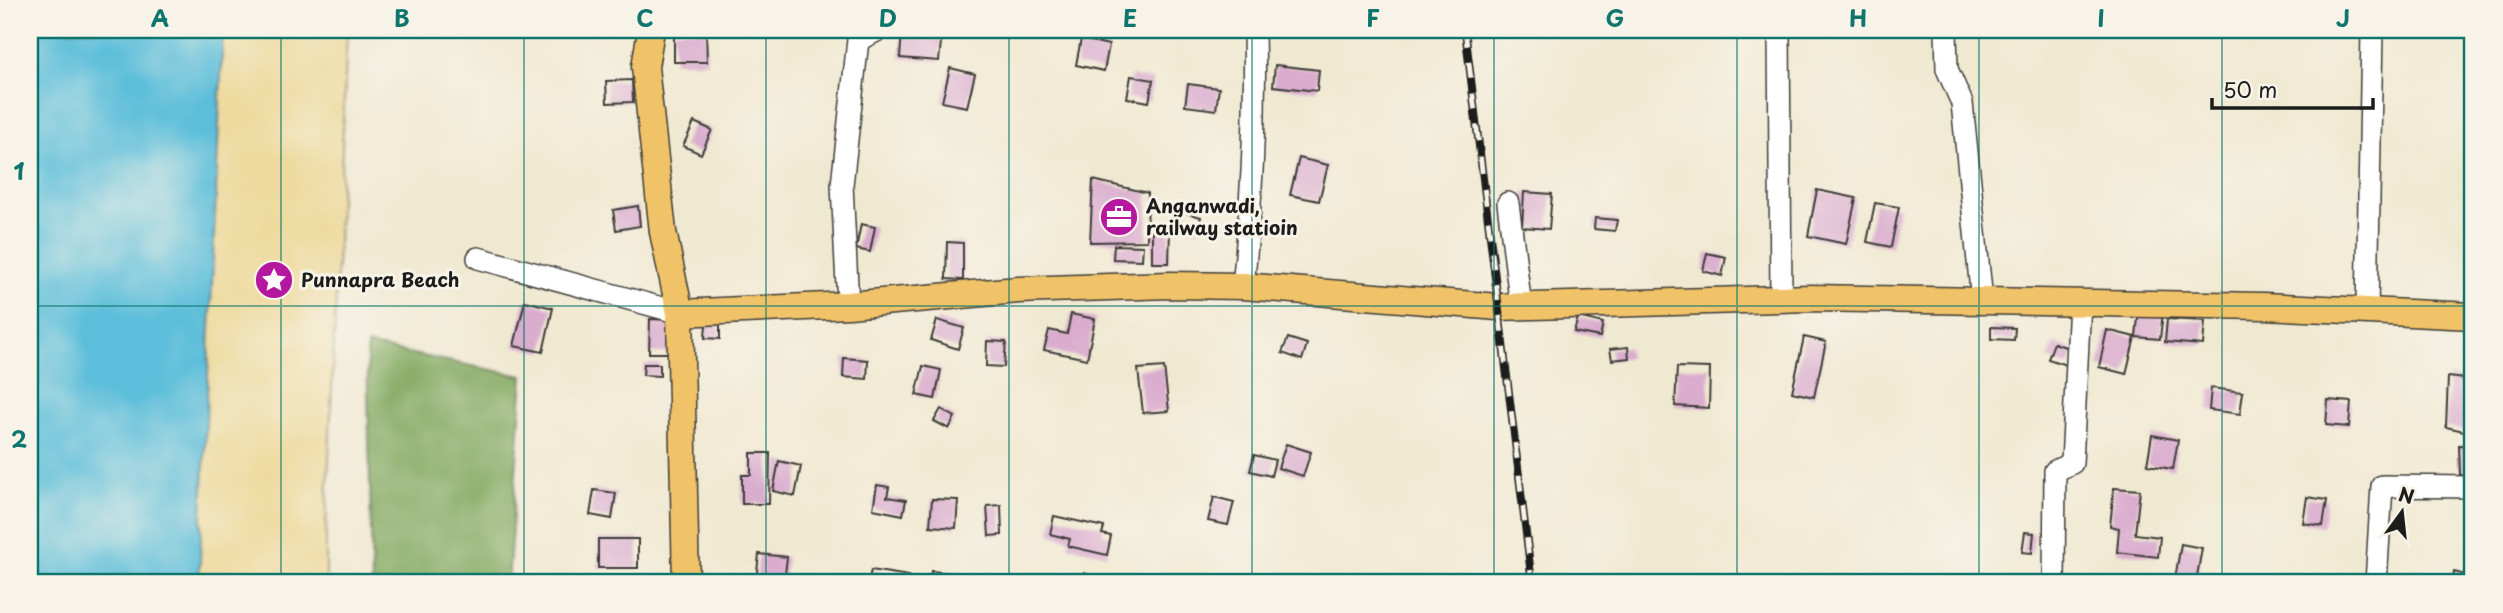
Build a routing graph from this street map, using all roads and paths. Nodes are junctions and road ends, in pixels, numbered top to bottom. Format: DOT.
graph roads {
  1 [pos="650,30"];
  2 [pos="878,30"];
  3 [pos="1254,30"];
  4 [pos="1779,30"];
  5 [pos="1946,30"];
  6 [pos="2372,30"];
  7 [pos="1508,204"];
  8 [pos="478,258"];
  9 [pos="1243,286"];
  10 [pos="1781,299"];
  11 [pos="1982,301"];
  12 [pos="2080,302"];
  13 [pos="848,305"];
  14 [pos="1521,307"];
  15 [pos="2367,311"];
  16 [pos="680,313"];
  17 [pos="2473,316"];
  18 [pos="2473,487"];
  19 [pos="686,583"];
  20 [pos="2054,583"];
  21 [pos="2376,583"];
  1 -- 16 [label="main road"];
  2 -- 13 [label="street"];
  3 -- 9 [label="street"];
  4 -- 10 [label="street"];
  5 -- 11 [label="street"];
  6 -- 15 [label="street"];
  7 -- 14 [label="street"];
  8 -- 16 [label="street"];
  9 -- 13 [label="main road"];
  9 -- 14 [label="main road"];
  10 -- 11 [label="main road"];
  10 -- 14 [label="main road"];
  11 -- 12 [label="main road"];
  12 -- 15 [label="main road"];
  12 -- 20 [label="street"];
  13 -- 16 [label="main road"];
  15 -- 17 [label="main road"];
  16 -- 19 [label="main road"];
  18 -- 21 [label="street"];
}
